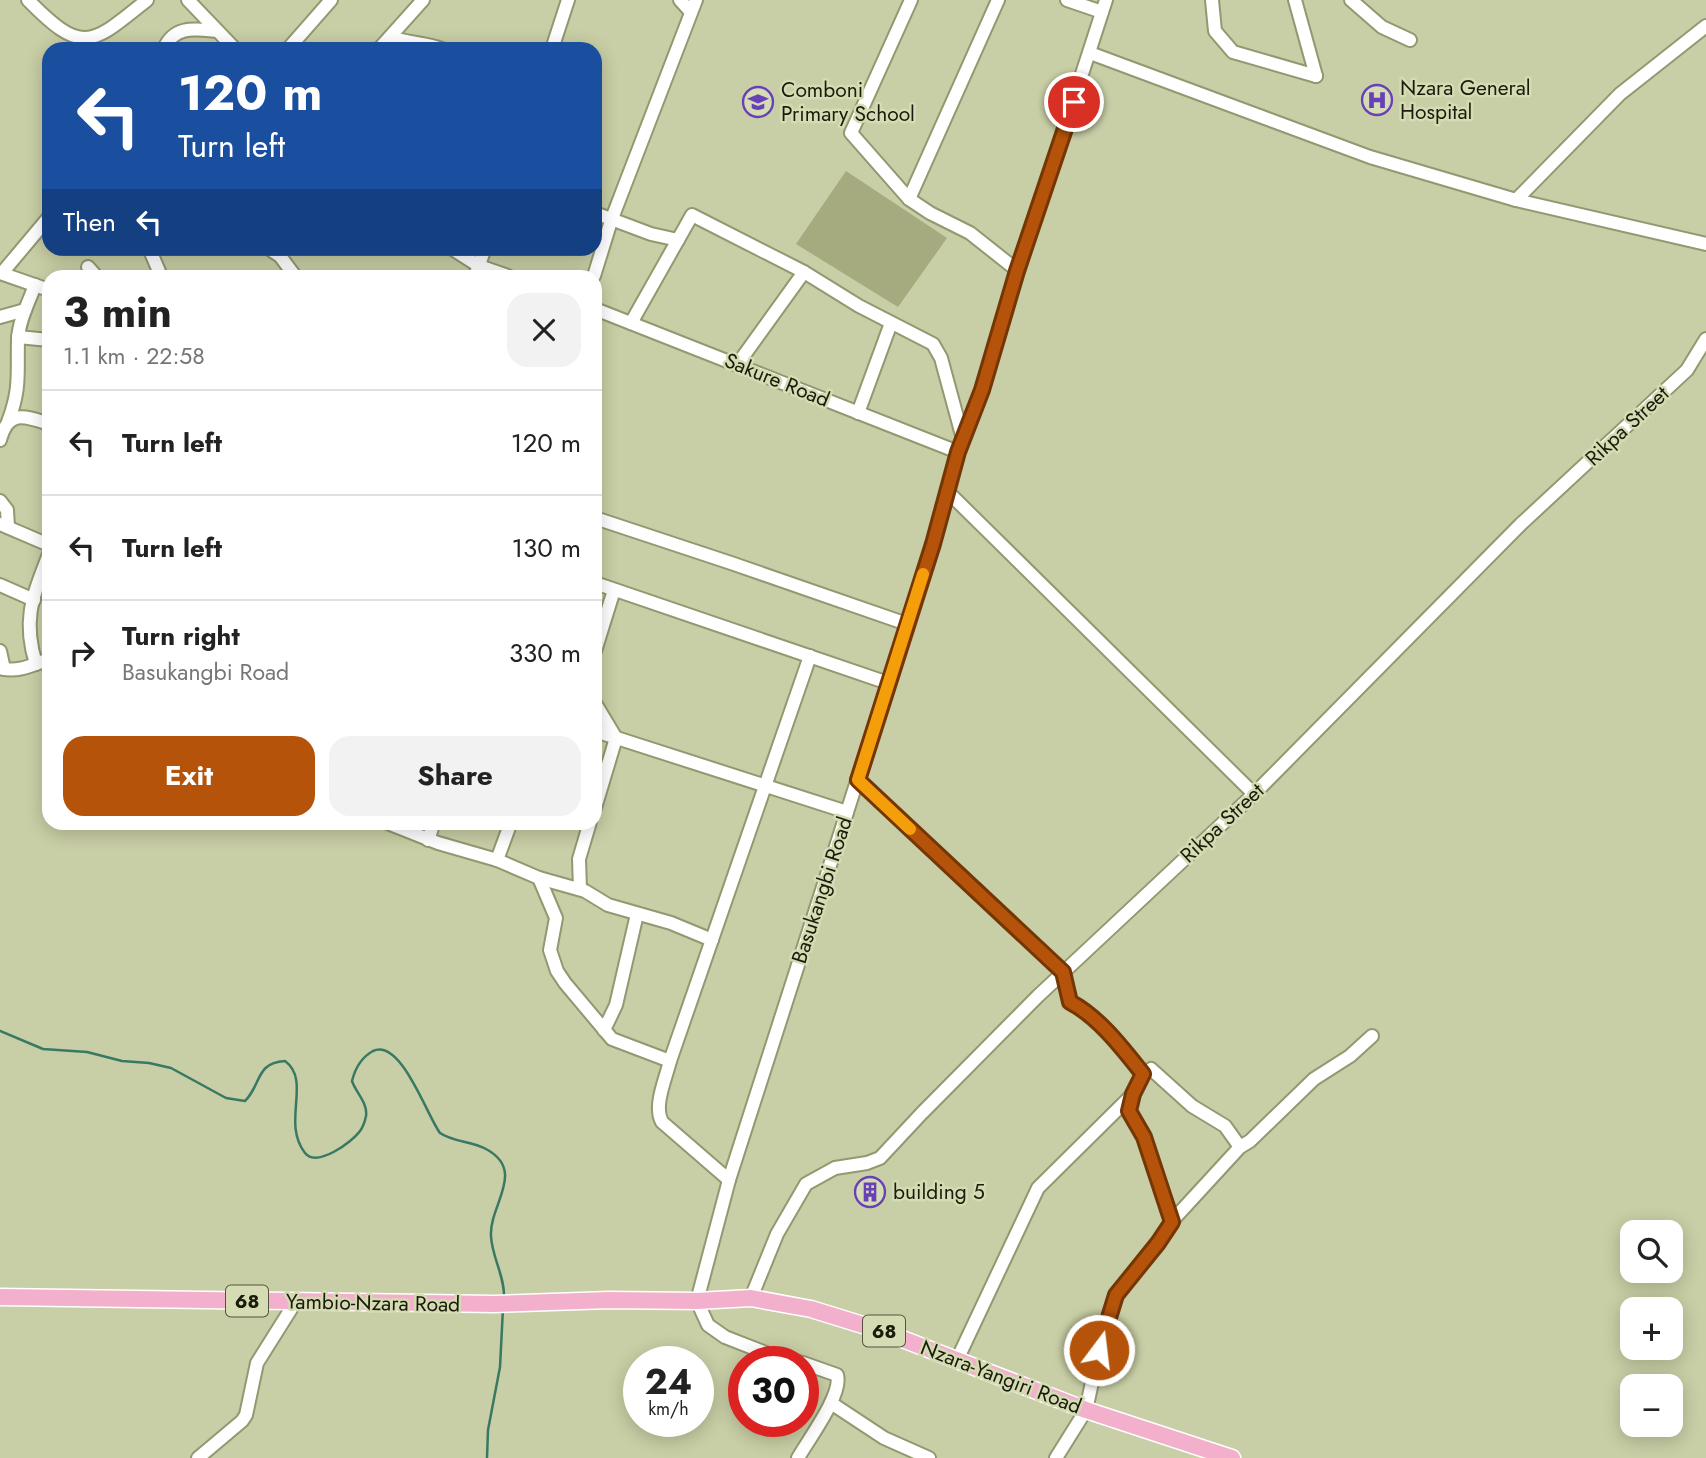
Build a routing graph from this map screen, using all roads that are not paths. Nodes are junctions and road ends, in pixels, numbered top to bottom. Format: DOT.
graph roads {
  1 [pos="28,0"];
  2 [pos="147,0"];
  3 [pos="188,0"];
  4 [pos="331,0"];
  5 [pos="423,0"];
  6 [pos="568,0"];
  7 [pos="680,0"];
  8 [pos="911,0"];
  9 [pos="998,0"];
  10 [pos="1067,0"];
  11 [pos="1212,0"];
  12 [pos="1295,0"];
  13 [pos="1351,0"];
  14 [pos="693,5"];
  15 [pos="1104,6"];
  16 [pos="1706,26"];
  17 [pos="217,31"];
  18 [pos="67,34"];
  19 [pos="390,37"];
  20 [pos="1410,40"];
  21 [pos="76,42"];
  22 [pos="169,42"];
  23 [pos="228,42"];
  24 [pos="294,42"];
  25 [pos="385,42"];
  26 [pos="410,42"];
  27 [pos="554,42"];
  28 [pos="1090,53"];
  29 [pos="909,199"];
  30 [pos="1516,200"];
  31 [pos="602,216"];
  32 [pos="611,220"];
  33 [pos="42,225"];
  34 [pos="678,240"];
  35 [pos="1706,244"];
  36 [pos="602,250"];
  37 [pos="461,256"];
  38 [pos="476,270"];
  39 [pos="1017,271"];
  40 [pos="804,272"];
  41 [pos="1,273"];
  42 [pos="35,285"];
  43 [pos="42,288"];
  44 [pos="25,310"];
  45 [pos="602,312"];
  46 [pos="0,317"];
  47 [pos="631,323"];
  48 [pos="891,323"];
  49 [pos="18,337"];
  50 [pos="42,339"];
  51 [pos="1706,340"];
  52 [pos="737,365"];
  53 [pos="858,413"];
  54 [pos="6,418"];
  55 [pos="42,422"];
  56 [pos="963,439"];
  57 [pos="0,440"];
  58 [pos="958,452"];
  59 [pos="947,491"];
  60 [pos="0,501"];
  61 [pos="602,520"];
  62 [pos="4,525"];
  63 [pos="42,542"];
  64 [pos="42,575"];
  65 [pos="0,585"];
  66 [pos="602,586"];
  67 [pos="614,590"];
  68 [pos="34,600"];
  69 [pos="907,624"];
  70 [pos="602,629"];
  71 [pos="0,651"];
  72 [pos="810,656"];
  73 [pos="42,662"];
  74 [pos="36,664"];
  75 [pos="2,668"];
  76 [pos="888,683"];
  77 [pos="602,714"];
  78 [pos="602,733"];
  79 [pos="617,738"];
  80 [pos="858,780"];
  81 [pos="602,786"];
  82 [pos="764,786"];
  83 [pos="1254,794"];
  84 [pos="848,812"];
  85 [pos="405,830"];
  86 [pos="431,830"];
  87 [pos="508,830"];
  88 [pos="588,830"];
  89 [pos="428,840"];
  90 [pos="497,860"];
  91 [pos="539,878"];
  92 [pos="580,889"];
  93 [pos="637,914"];
  94 [pos="712,940"];
  95 [pos="1063,972"];
  96 [pos="604,1030"];
  97 [pos="1372,1037"];
  98 [pos="670,1061"];
  99 [pos="1143,1074"];
  100 [pos="1133,1094"];
  101 [pos="1240,1147"];
  102 [pos="729,1180"];
  103 [pos="1172,1222"];
  104 [pos="0,1297"];
  105 [pos="751,1298"];
  106 [pos="296,1301"];
  107 [pos="697,1301"];
  108 [pos="517,1304"];
  109 [pos="750,1346"];
  110 [pos="957,1360"];
  111 [pos="819,1369"];
  112 [pos="831,1403"];
  113 [pos="1086,1410"];
  114 [pos="198,1458"];
  115 [pos="798,1458"];
  116 [pos="929,1458"];
  117 [pos="1056,1458"];
  118 [pos="1232,1458"];
  1 -- 18 [label="street"];
  2 -- 18 [label="street"];
  3 -- 17 [label="street"];
  4 -- 24 [label="street"];
  5 -- 19 [label="street"];
  6 -- 27 [label="street"];
  7 -- 14 [label="street"];
  8 -- 29 [label="street"];
  9 -- 29 [label="street"];
  10 -- 15 [label="street"];
  11 -- 12 [label="street"];
  13 -- 20 [label="street"];
  14 -- 32 [label="street"];
  15 -- 28 [label="street, Basukangbi Road"];
  16 -- 30 [label="street"];
  17 -- 22 [label="street"];
  17 -- 23 [label="street"];
  18 -- 21 [label="street"];
  19 -- 25 [label="street"];
  19 -- 26 [label="street"];
  28 -- 30 [label="street"];
  28 -- 39 [label="street, Basukangbi Road"];
  29 -- 39 [label="street"];
  30 -- 35 [label="street"];
  31 -- 32 [label="street"];
  32 -- 34 [label="street"];
  32 -- 36 [label="street"];
  33 -- 41 [label="street"];
  34 -- 40 [label="street"];
  34 -- 47 [label="street"];
  37 -- 38 [label="street"];
  39 -- 56 [label="street, Basukangbi Road"];
  40 -- 48 [label="street"];
  40 -- 52 [label="street"];
  41 -- 42 [label="street"];
  42 -- 43 [label="street"];
  42 -- 44 [label="street"];
  44 -- 46 [label="street"];
  44 -- 49 [label="street"];
  45 -- 47 [label="street, Sakure Road"];
  47 -- 52 [label="street, Sakure Road"];
  48 -- 53 [label="street"];
  48 -- 56 [label="street"];
  49 -- 50 [label="street"];
  49 -- 54 [label="street"];
  51 -- 83 [label="street, Rikpa Street"];
  52 -- 53 [label="street, Sakure Road"];
  53 -- 58 [label="street, Sakure Road"];
  54 -- 55 [label="street"];
  54 -- 57 [label="street"];
  56 -- 58 [label="street, Basukangbi Road"];
  58 -- 59 [label="street, Basukangbi Road"];
  59 -- 69 [label="street, Basukangbi Road"];
  59 -- 83 [label="street"];
  60 -- 62 [label="street"];
  61 -- 69 [label="street"];
  62 -- 63 [label="street"];
  64 -- 68 [label="street"];
  65 -- 68 [label="street"];
  66 -- 67 [label="street"];
  67 -- 70 [label="street"];
  67 -- 72 [label="street"];
  68 -- 74 [label="street"];
  69 -- 76 [label="street, Basukangbi Road"];
  71 -- 75 [label="street"];
  72 -- 76 [label="street"];
  72 -- 82 [label="street"];
  73 -- 74 [label="street"];
  74 -- 75 [label="street"];
  76 -- 80 [label="street, Basukangbi Road"];
  77 -- 79 [label="street"];
  78 -- 79 [label="street"];
  79 -- 81 [label="street"];
  79 -- 82 [label="street"];
  80 -- 84 [label="street, Basukangbi Road"];
  80 -- 95 [label="street"];
  82 -- 84 [label="street"];
  82 -- 94 [label="street"];
  83 -- 95 [label="street, Rikpa Street"];
  84 -- 102 [label="street, Basukangbi Road"];
  85 -- 89 [label="street"];
  86 -- 89 [label="street"];
  87 -- 90 [label="street"];
  88 -- 92 [label="street"];
  89 -- 90 [label="street"];
  90 -- 91 [label="street"];
  91 -- 92 [label="street"];
  91 -- 96 [label="street"];
  92 -- 93 [label="street"];
  93 -- 94 [label="street"];
  93 -- 96 [label="street"];
  94 -- 98 [label="street"];
  95 -- 99 [label="street"];
  95 -- 105 [label="street, Rikpa Street"];
  96 -- 98 [label="street"];
  97 -- 101 [label="street"];
  98 -- 102 [label="street"];
  99 -- 100 [label="street"];
  99 -- 101 [label="street"];
  100 -- 103 [label="street"];
  100 -- 110 [label="street"];
  101 -- 103 [label="street"];
  102 -- 107 [label="street, Basukangbi Road"];
  103 -- 113 [label="street"];
  104 -- 106 [label="main road, Yambio-Nzara Road / 68"];
  105 -- 107 [label="main road, Nzara-Yangiri Road / 68"];
  105 -- 110 [label="main road, Nzara-Yangiri Road / 68"];
  106 -- 108 [label="main road, Yambio-Nzara Road / 68"];
  106 -- 114 [label="street"];
  107 -- 108 [label="main road, Nzara-Yangiri Road / 68"];
  107 -- 109 [label="street"];
  110 -- 113 [label="main road, Nzara-Yangiri Road / 68"];
  111 -- 112 [label="street"];
  112 -- 115 [label="street"];
  112 -- 116 [label="street"];
  113 -- 117 [label="street"];
  113 -- 118 [label="main road, Nzara-Yangiri Road / 68"];
}
